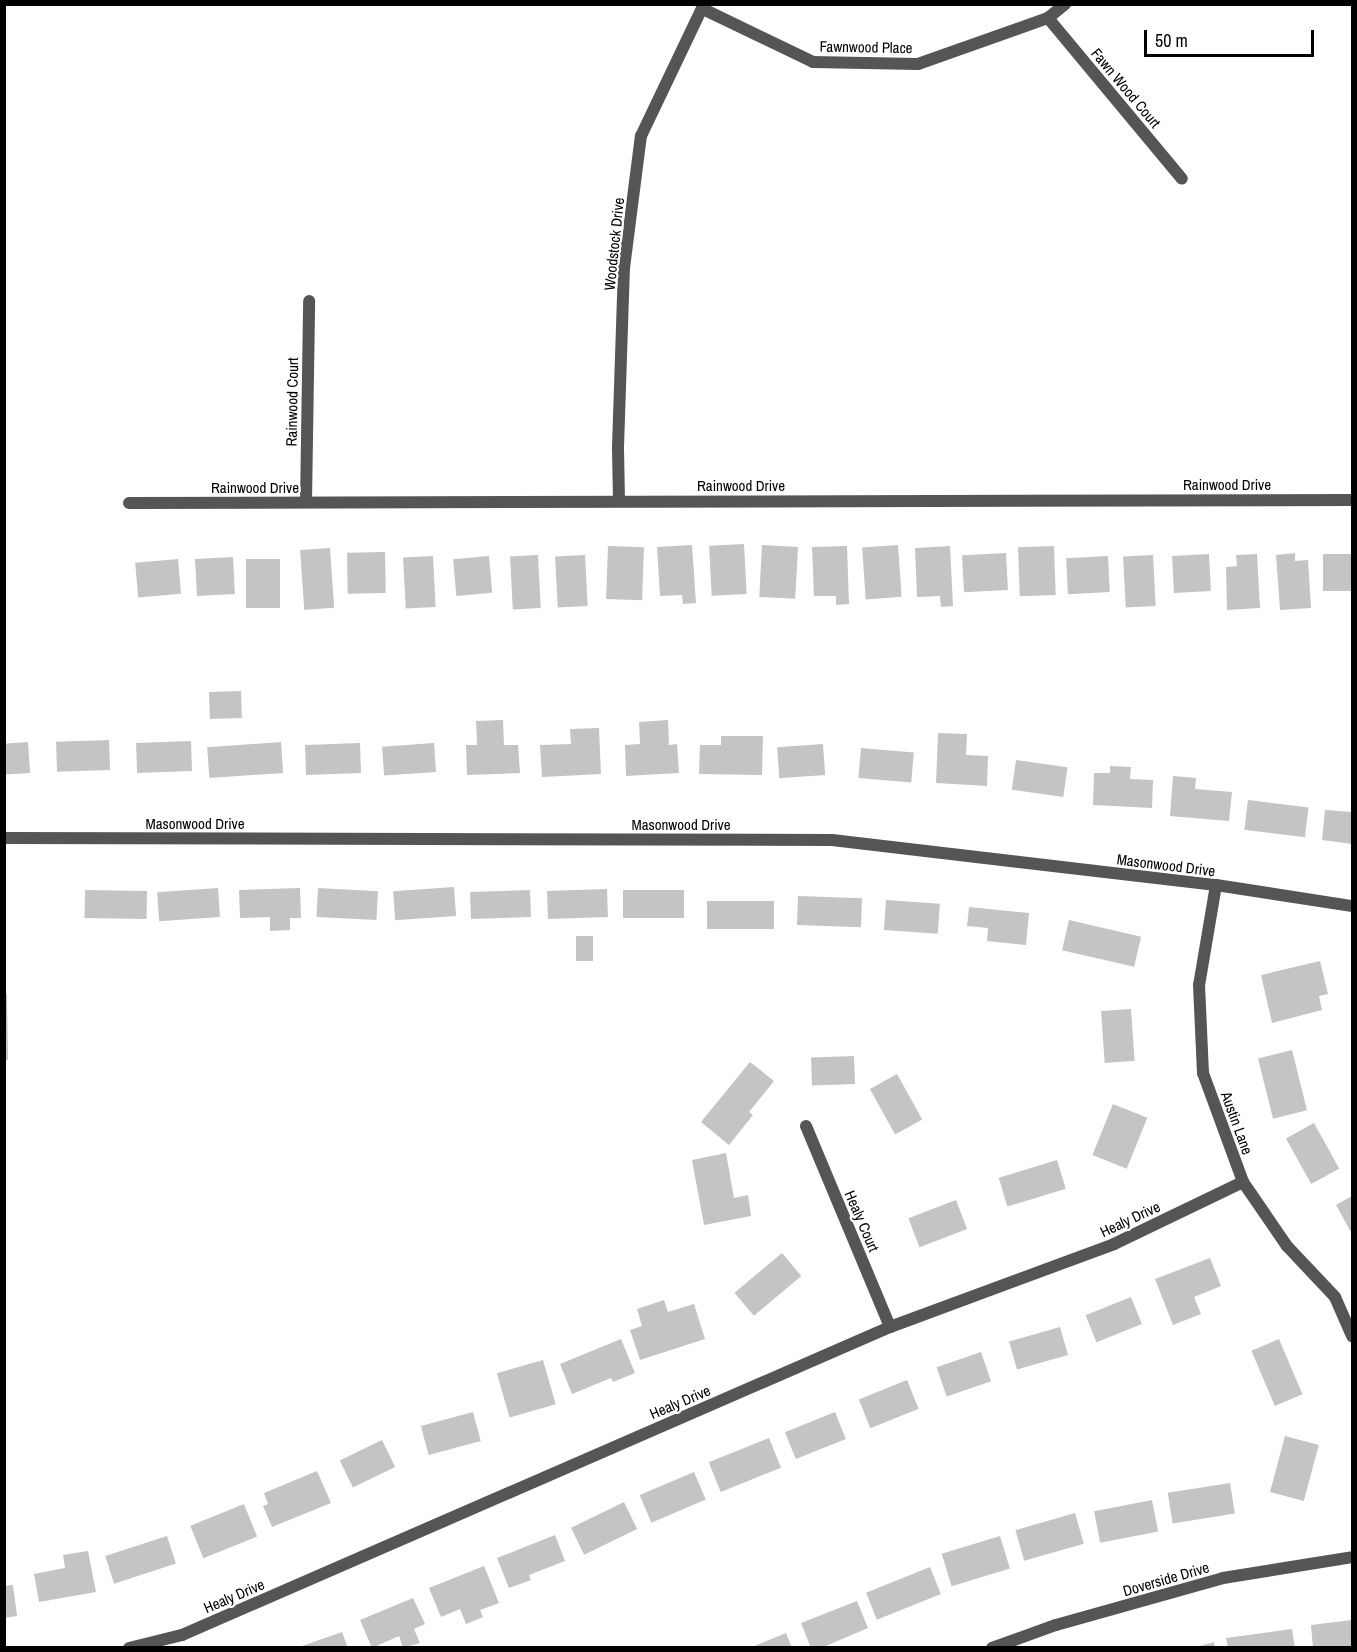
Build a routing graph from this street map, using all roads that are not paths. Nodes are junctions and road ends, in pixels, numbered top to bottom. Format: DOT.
graph roads {
  1 [pos="1065,4"];
  2 [pos="703,7"];
  3 [pos="1048,18"];
  4 [pos="1182,178"];
  5 [pos="309,301"];
  6 [pos="1353,500"];
  7 [pos="619,501"];
  8 [pos="306,502"];
  9 [pos="129,503"];
  10 [pos="4,838"];
  11 [pos="1216,885"];
  12 [pos="1353,906"];
  13 [pos="806,1126"];
  14 [pos="1243,1182"];
  15 [pos="890,1327"];
  16 [pos="1353,1336"];
  17 [pos="1353,1557"];
  18 [pos="129,1647"];
  19 [pos="992,1647"];
  1 -- 3 [label="street, Fawnwood Place"];
  2 -- 3 [label="street, Fawnwood Place"];
  2 -- 7 [label="street, Woodstock Drive"];
  3 -- 4 [label="street, Fawn Wood Court"];
  5 -- 8 [label="street, Rainwood Court"];
  6 -- 7 [label="street, Rainwood Drive"];
  7 -- 8 [label="street, Rainwood Drive"];
  8 -- 9 [label="street, Rainwood Drive"];
  10 -- 11 [label="street, Masonwood Drive"];
  11 -- 12 [label="street, Masonwood Drive"];
  11 -- 14 [label="street, Austin Lane"];
  13 -- 15 [label="street, Healy Court"];
  14 -- 15 [label="street, Healy Drive"];
  14 -- 16 [label="street, Austin Lane"];
  15 -- 18 [label="street, Healy Drive"];
  17 -- 19 [label="street, Doverside Drive"];
}
